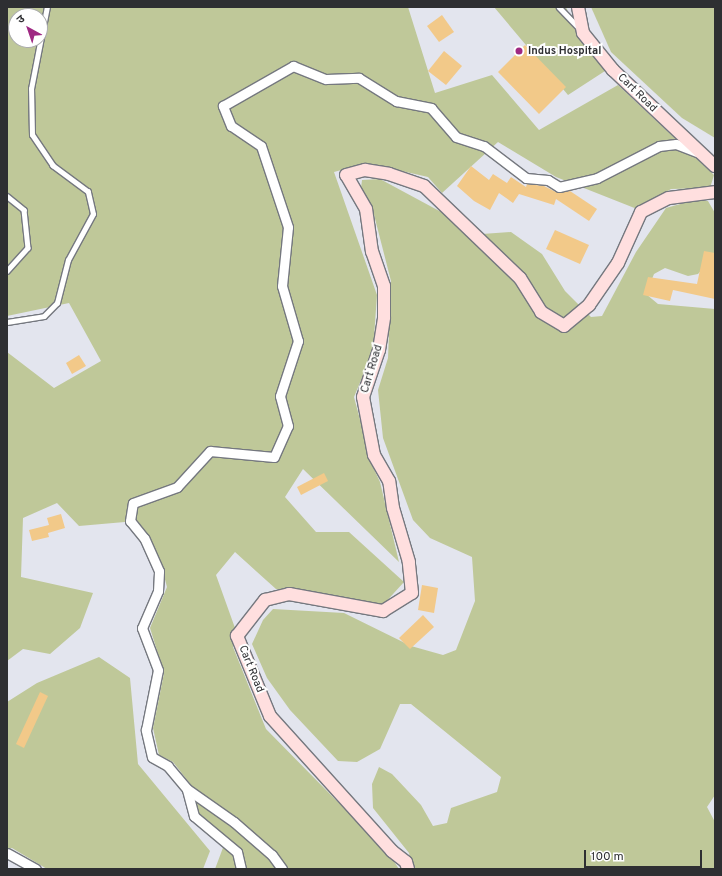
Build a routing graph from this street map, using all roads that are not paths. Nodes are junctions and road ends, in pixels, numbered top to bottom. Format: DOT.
graph roads {
  1 [pos="47,7"];
  2 [pos="559,7"];
  3 [pos="578,7"];
  4 [pos="583,32"];
  5 [pos="700,153"];
  6 [pos="715,166"];
  7 [pos="715,192"];
  8 [pos="7,196"];
  9 [pos="7,271"];
  10 [pos="7,322"];
  11 [pos="186,789"];
  12 [pos="7,853"];
  13 [pos="36,869"];
  14 [pos="241,869"];
  15 [pos="282,869"];
  16 [pos="408,869"];
  1 -- 10 [label="lane"];
  2 -- 4 [label="lane"];
  3 -- 4 [label="main road, Cart Road"];
  4 -- 5 [label="main road, Cart Road"];
  5 -- 6 [label="main road, Cart Road"];
  5 -- 11 [label="street"];
  7 -- 16 [label="main road, Cart Road"];
  8 -- 9 [label="lane"];
  11 -- 14 [label="street"];
  11 -- 15 [label="street"];
  12 -- 13 [label="street"];
}
